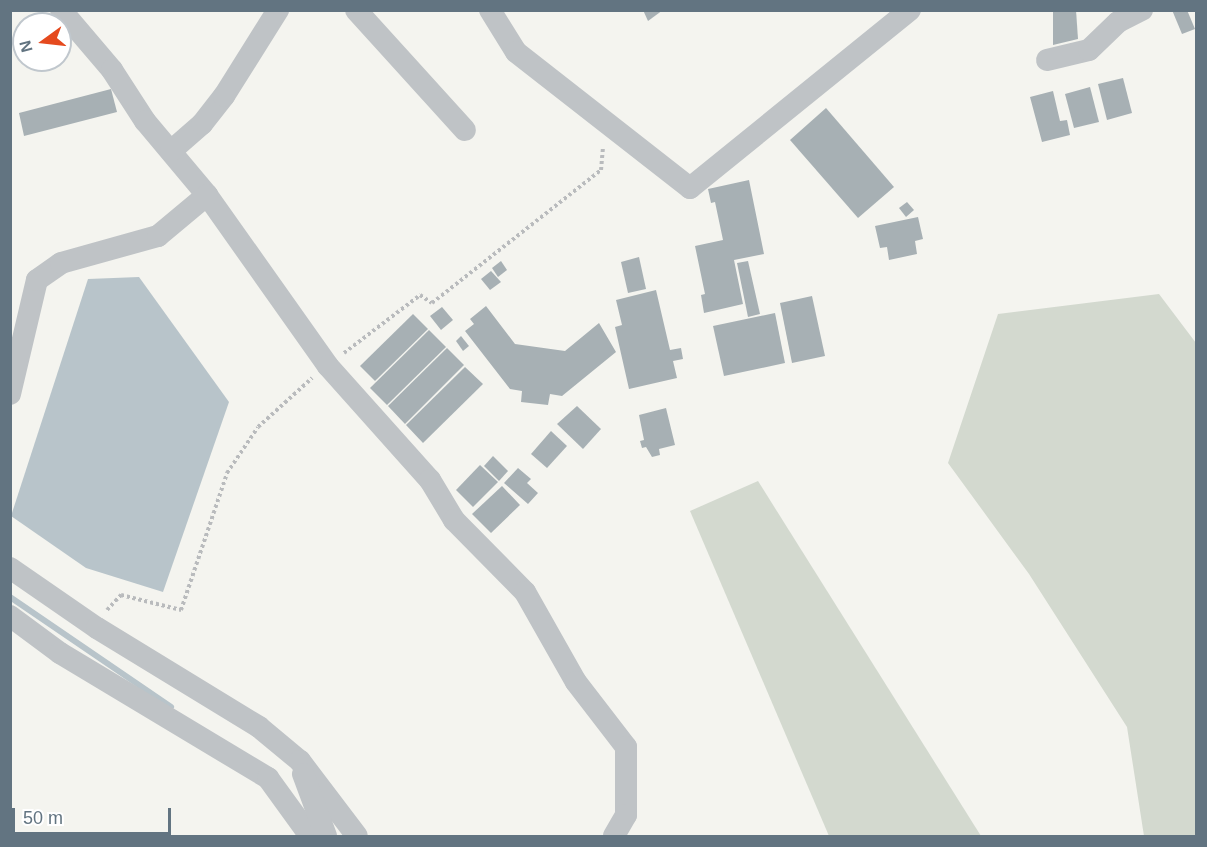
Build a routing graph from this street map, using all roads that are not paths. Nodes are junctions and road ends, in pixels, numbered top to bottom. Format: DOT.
graph roads {
  1 [pos="62,10"];
  2 [pos="278,10"];
  3 [pos="356,10"];
  4 [pos="490,10"];
  5 [pos="910,10"];
  6 [pos="1142,10"];
  7 [pos="1047,60"];
  8 [pos="465,130"];
  9 [pos="171,151"];
  10 [pos="207,195"];
  11 [pos="10,394"];
  12 [pos="10,568"];
  13 [pos="10,616"];
  14 [pos="300,760"];
  15 [pos="310,837"];
  16 [pos="326,837"];
  17 [pos="357,837"];
  18 [pos="614,837"];
  1 -- 9 [label="street"];
  2 -- 9 [label="street"];
  3 -- 8 [label="street"];
  4 -- 5 [label="street"];
  6 -- 7 [label="street"];
  9 -- 10 [label="street"];
  10 -- 11 [label="street"];
  10 -- 18 [label="street"];
  12 -- 14 [label="street"];
  13 -- 15 [label="street"];
  14 -- 16 [label="street"];
  14 -- 17 [label="street"];
}
